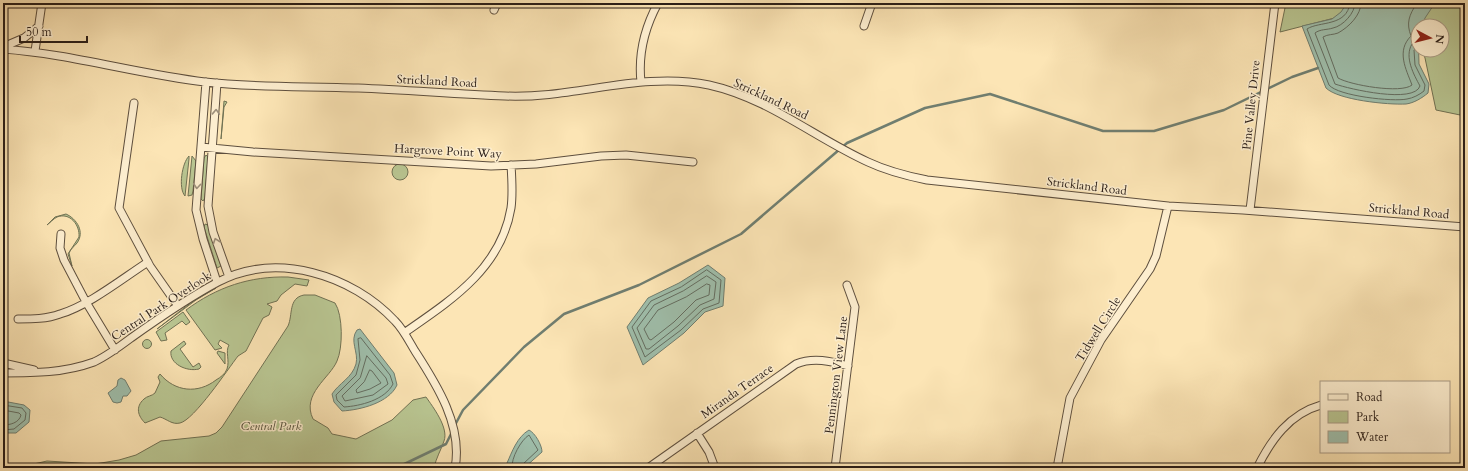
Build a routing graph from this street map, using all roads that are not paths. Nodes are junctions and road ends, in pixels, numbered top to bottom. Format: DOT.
graph roads {
  1 [pos="42,3"];
  2 [pos="658,3"];
  3 [pos="872,3"];
  4 [pos="1275,3"];
  5 [pos="39,26"];
  6 [pos="864,26"];
  7 [pos="3,48"];
  8 [pos="35,51"];
  9 [pos="206,82"];
  10 [pos="641,82"];
  11 [pos="217,83"];
  12 [pos="134,103"];
  13 [pos="201,147"];
  14 [pos="213,148"];
  15 [pos="693,162"];
  16 [pos="511,165"];
  17 [pos="1168,206"];
  18 [pos="1250,210"];
  19 [pos="1465,227"];
  20 [pos="61,234"];
  21 [pos="148,262"];
  22 [pos="229,277"];
  23 [pos="217,282"];
  24 [pos="847,285"];
  25 [pos="86,302"];
  26 [pos="178,306"];
  27 [pos="18,319"];
  28 [pos="404,334"];
  29 [pos="115,350"];
  30 [pos="3,363"];
  31 [pos="848,366"];
  32 [pos="48,372"];
  33 [pos="3,373"];
  34 [pos="1320,405"];
  35 [pos="697,433"];
  36 [pos="455,468"];
  37 [pos="648,468"];
  38 [pos="715,468"];
  39 [pos="835,468"];
  40 [pos="1057,468"];
  41 [pos="1257,468"];
  1 -- 5 [label="street"];
  2 -- 10 [label="street"];
  3 -- 6 [label="street"];
  4 -- 18 [label="street, Pine Valley Drive"];
  5 -- 7 [label="street"];
  5 -- 8 [label="street"];
  7 -- 8 [label="street, Strickland Road"];
  8 -- 9 [label="street, Strickland Road"];
  9 -- 11 [label="street, Strickland Road"];
  9 -- 13 [label="street"];
  10 -- 11 [label="street, Strickland Road"];
  10 -- 17 [label="street, Strickland Road"];
  14 -- 11 [label="street, one-way"];
  12 -- 21 [label="street"];
  13 -- 14 [label="street, Hargrove Point Way"];
  13 -- 23 [label="street, one-way"];
  14 -- 16 [label="street, Hargrove Point Way"];
  22 -- 14 [label="street, one-way"];
  15 -- 16 [label="street, Hargrove Point Way"];
  16 -- 28 [label="street"];
  17 -- 18 [label="street, Strickland Road"];
  17 -- 40 [label="street, Tidwell Circle"];
  18 -- 19 [label="street, Strickland Road"];
  20 -- 25 [label="street"];
  21 -- 25 [label="street"];
  21 -- 26 [label="street"];
  22 -- 23 [label="street, Central Park Overlook"];
  22 -- 28 [label="street, Central Park Overlook"];
  23 -- 26 [label="street, Central Park Overlook"];
  24 -- 31 [label="street, Pennington View Lane"];
  25 -- 27 [label="street"];
  25 -- 29 [label="street"];
  26 -- 29 [label="street, Central Park Overlook"];
  28 -- 36 [label="street, Central Park Overlook"];
  29 -- 32 [label="street, Central Park Overlook"];
  30 -- 32 [label="street, Central Park Overlook"];
  31 -- 35 [label="street, Miranda Terrace"];
  31 -- 39 [label="street, Pennington View Lane"];
  32 -- 33 [label="street, Central Park Overlook"];
  34 -- 41 [label="street"];
  35 -- 37 [label="street, Miranda Terrace"];
  35 -- 38 [label="street"];
}
